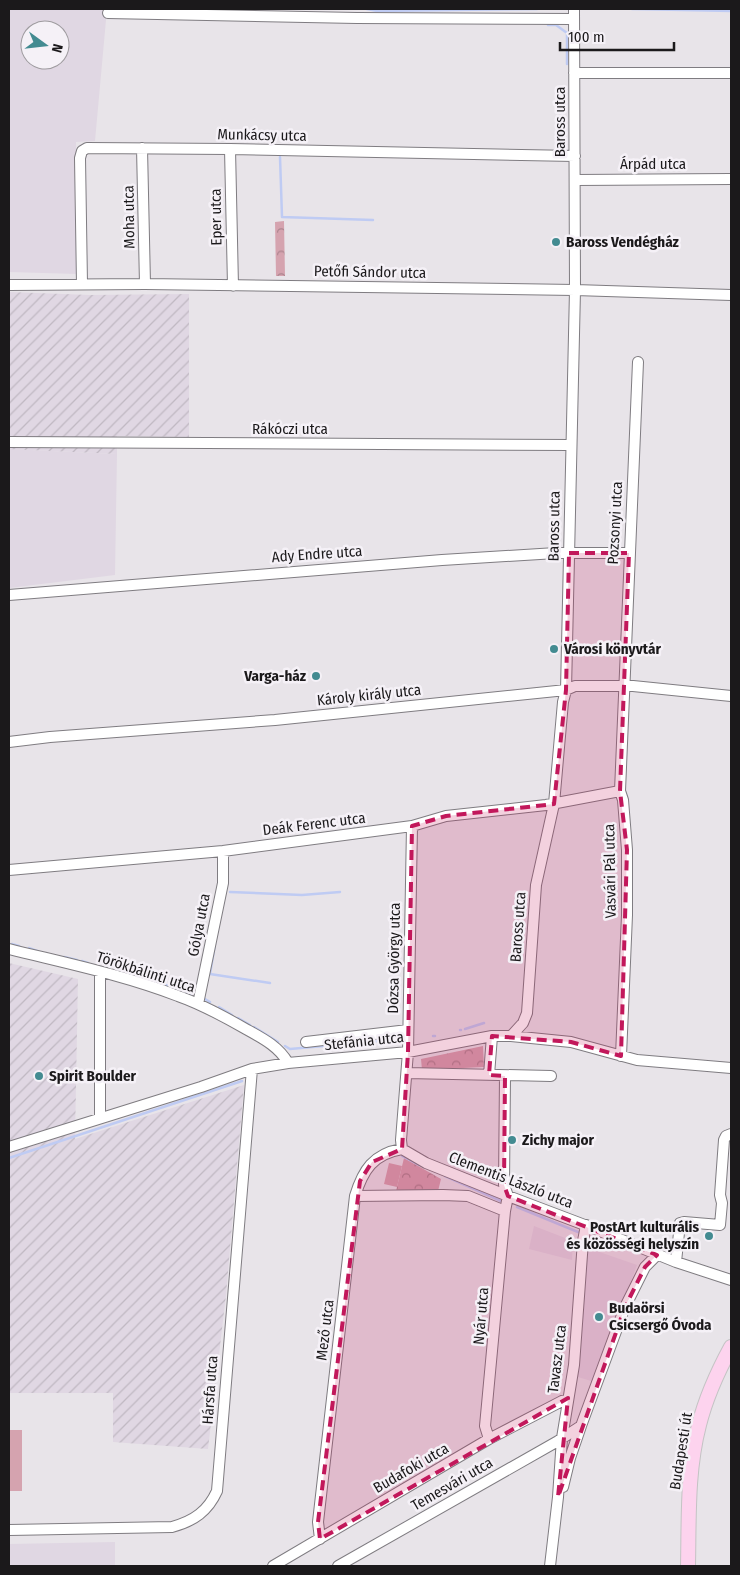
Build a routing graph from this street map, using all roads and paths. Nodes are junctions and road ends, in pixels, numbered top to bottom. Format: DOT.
graph roads {
  1 [pos="108,13"];
  2 [pos="357,13"];
  3 [pos="574,14"];
  4 [pos="574,73"];
  5 [pos="731,73"];
  6 [pos="142,148"];
  7 [pos="230,148"];
  8 [pos="575,156"];
  9 [pos="731,179"];
  10 [pos="575,180"];
  11 [pos="82,284"];
  12 [pos="145,284"];
  13 [pos="9,285"];
  14 [pos="233,286"];
  15 [pos="575,290"];
  16 [pos="731,295"];
  17 [pos="638,362"];
  18 [pos="9,442"];
  19 [pos="571,445"];
  20 [pos="569,553"];
  21 [pos="629,553"];
  22 [pos="9,594"];
  23 [pos="623,686"];
  24 [pos="566,690"];
  25 [pos="731,696"];
  26 [pos="9,742"];
  27 [pos="620,791"];
  28 [pos="554,804"];
  29 [pos="412,826"];
  30 [pos="222,851"];
  31 [pos="9,870"];
  32 [pos="9,949"];
  33 [pos="100,972"];
  34 [pos="198,1004"];
  35 [pos="408,1030"];
  36 [pos="492,1036"];
  37 [pos="512,1036"];
  38 [pos="306,1042"];
  39 [pos="408,1052"];
  40 [pos="620,1056"];
  41 [pos="288,1063"];
  42 [pos="731,1068"];
  43 [pos="252,1069"];
  44 [pos="407,1073"];
  45 [pos="490,1075"];
  46 [pos="505,1076"];
  47 [pos="551,1076"];
  48 [pos="100,1118"];
  49 [pos="731,1134"];
  50 [pos="9,1147"];
  51 [pos="402,1149"];
  52 [pos="355,1196"];
  53 [pos="508,1196"];
  54 [pos="505,1211"];
  55 [pos="586,1226"];
  56 [pos="657,1255"];
  57 [pos="676,1262"];
  58 [pos="729,1278"];
  59 [pos="731,1347"];
  60 [pos="567,1400"];
  61 [pos="581,1426"];
  62 [pos="562,1438"];
  63 [pos="489,1439"];
  64 [pos="558,1497"];
  65 [pos="9,1530"];
  66 [pos="320,1538"];
  67 [pos="273,1566"];
  68 [pos="338,1566"];
  69 [pos="550,1566"];
  70 [pos="688,1566"];
  1 -- 2 [label="street"];
  2 -- 3 [label="street"];
  3 -- 4 [label="street, Baross utca"];
  4 -- 5 [label="street"];
  4 -- 8 [label="street, Baross utca"];
  6 -- 7 [label="street, Munkácsy utca"];
  6 -- 11 [label="street, Munkácsy utca"];
  6 -- 12 [label="street, Moha utca"];
  7 -- 8 [label="street, Munkácsy utca"];
  7 -- 14 [label="street, Eper utca"];
  8 -- 10 [label="street, Baross utca"];
  9 -- 10 [label="street, Árpád utca"];
  10 -- 15 [label="street, Baross utca"];
  11 -- 12 [label="street, Petőfi Sándor utca"];
  11 -- 13 [label="street, Petőfi Sándor utca"];
  12 -- 14 [label="street, Petőfi Sándor utca"];
  14 -- 15 [label="street, Petőfi Sándor utca"];
  15 -- 16 [label="street, Petőfi Sándor utca"];
  15 -- 19 [label="street, Baross utca"];
  17 -- 21 [label="street, Pozsonyi utca"];
  18 -- 19 [label="street, Rákóczi utca"];
  19 -- 20 [label="street, Baross utca"];
  20 -- 21 [label="street, Ady Endre utca"];
  20 -- 22 [label="street, Ady Endre utca"];
  20 -- 24 [label="street, Baross utca"];
  21 -- 23 [label="street, Pozsonyi utca"];
  23 -- 24 [label="street, Károly király utca"];
  23 -- 25 [label="street, Károly király utca"];
  23 -- 27 [label="street, Vasvári Pál utca"];
  24 -- 26 [label="street, Károly király utca"];
  24 -- 28 [label="street, Baross utca"];
  27 -- 28 [label="street, Deák Ferenc utca"];
  27 -- 40 [label="street, Vasvári Pál utca"];
  28 -- 29 [label="street, Deák Ferenc utca"];
  28 -- 37 [label="street, Baross utca"];
  29 -- 30 [label="street, Deák Ferenc utca"];
  29 -- 35 [label="street, Dózsa György utca"];
  30 -- 31 [label="street, Deák Ferenc utca"];
  30 -- 34 [label="street, Gólya utca"];
  32 -- 33 [label="street, Törökbálinti utca"];
  33 -- 34 [label="street, Törökbálinti utca"];
  33 -- 48 [label="street"];
  34 -- 41 [label="street, Törökbálinti utca"];
  35 -- 38 [label="street"];
  35 -- 39 [label="street, Dózsa György utca"];
  36 -- 37 [label="street, Stefánia utca"];
  36 -- 39 [label="street, Stefánia utca"];
  36 -- 45 [label="street"];
  37 -- 40 [label="street, Stefánia utca"];
  39 -- 41 [label="street, Stefánia utca"];
  39 -- 44 [label="street, Dózsa György utca"];
  40 -- 42 [label="street, Stefánia utca"];
  41 -- 43 [label="street, Stefánia utca"];
  43 -- 48 [label="street, Stefánia utca"];
  43 -- 65 [label="street, Hársfa utca"];
  44 -- 45 [label="street"];
  44 -- 51 [label="street, Dózsa György utca"];
  45 -- 46 [label="street"];
  46 -- 47 [label="street"];
  46 -- 53 [label="street"];
  48 -- 50 [label="street, Stefánia utca"];
  49 -- 57 [label="street"];
  51 -- 52 [label="street, Mező utca"];
  51 -- 53 [label="street, Clementis László utca"];
  52 -- 54 [label="street, Clementis László utca"];
  52 -- 66 [label="street, Mező utca"];
  53 -- 54 [label="street, Nyár utca"];
  53 -- 55 [label="street, Clementis László utca"];
  54 -- 63 [label="street, Nyár utca"];
  55 -- 56 [label="street, Clementis László utca"];
  55 -- 60 [label="street, Tavasz utca"];
  56 -- 57 [label="street, Clementis László utca"];
  56 -- 61 [label="street, Tavasz utca"];
  57 -- 58 [label="street, Clementis László utca"];
  59 -- 70 [label="main road, Budapesti út"];
  60 -- 62 [label="street, Tavasz utca"];
  60 -- 63 [label="street, Budafoki utca"];
  61 -- 62 [label="street, Temesvári utca"];
  61 -- 64 [label="street, Tavasz utca"];
  62 -- 64 [label="street, Tavasz utca"];
  62 -- 68 [label="street, Temesvári utca"];
  63 -- 66 [label="street, Budafoki utca"];
  64 -- 69 [label="street, Tavasz utca"];
  66 -- 67 [label="street, Budafoki utca"];
}
